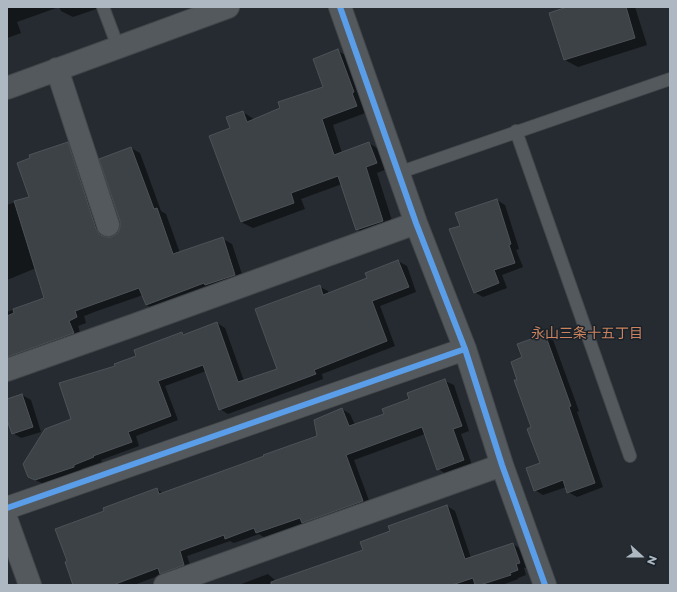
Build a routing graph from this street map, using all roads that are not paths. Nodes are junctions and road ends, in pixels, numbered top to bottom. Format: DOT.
graph roads {
  1 [pos="103,7"];
  2 [pos="228,7"];
  3 [pos="340,7"];
  4 [pos="118,47"];
  5 [pos="57,69"];
  6 [pos="670,79"];
  7 [pos="7,88"];
  8 [pos="516,131"];
  9 [pos="398,172"];
  10 [pos="416,223"];
  11 [pos="108,224"];
  12 [pos="465,349"];
  13 [pos="7,370"];
  14 [pos="630,456"];
  15 [pos="502,465"];
  16 [pos="7,508"];
  17 [pos="7,521"];
  18 [pos="541,584"];
  19 [pos="30,585"];
  20 [pos="165,585"];
  1 -- 4 [label="lane"];
  2 -- 4 [label="street"];
  3 -- 9 [label="street"];
  4 -- 5 [label="street"];
  5 -- 7 [label="street"];
  5 -- 11 [label="street"];
  6 -- 8 [label="lane"];
  8 -- 9 [label="lane"];
  8 -- 14 [label="lane"];
  9 -- 10 [label="street"];
  10 -- 12 [label="street"];
  10 -- 13 [label="street"];
  12 -- 15 [label="street"];
  12 -- 16 [label="street"];
  15 -- 18 [label="street"];
  15 -- 20 [label="street"];
  17 -- 19 [label="street"];
}
